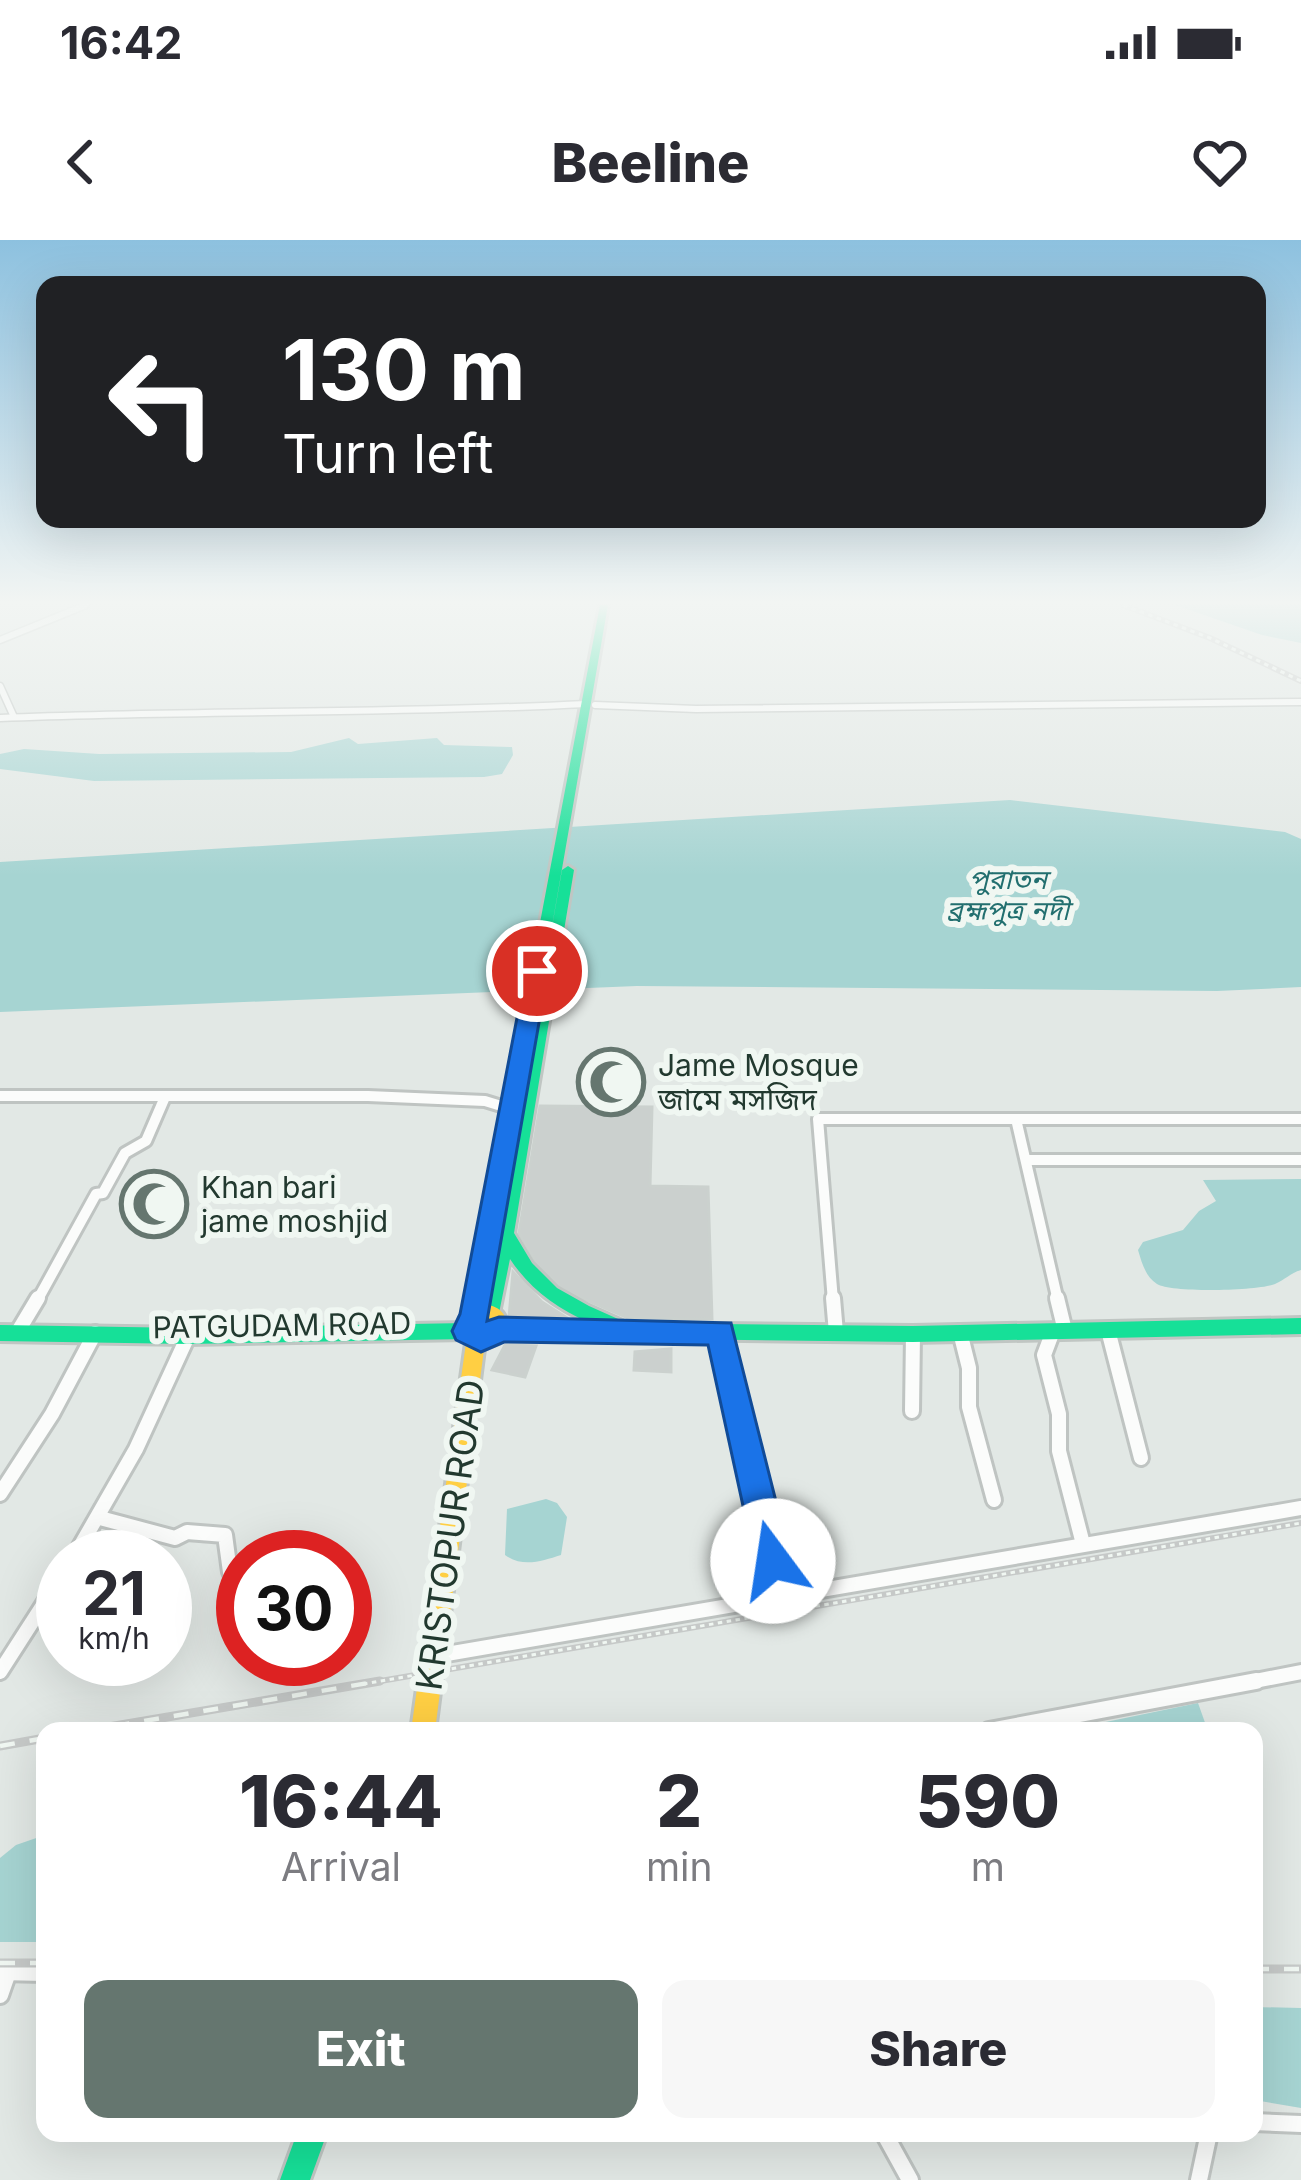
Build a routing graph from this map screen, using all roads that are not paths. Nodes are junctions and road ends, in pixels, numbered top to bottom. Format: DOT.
graph roads {
  1 [pos="4,696"];
  2 [pos="592,696"];
  3 [pos="1301,702"];
  4 [pos="590,708"];
  5 [pos="0,718"];
  6 [pos="14,718"];
  7 [pos="0,1096"];
  8 [pos="165,1097"];
  9 [pos="516,1107"];
  10 [pos="1016,1119"];
  11 [pos="1301,1119"];
  12 [pos="1026,1160"];
  13 [pos="1301,1160"];
  14 [pos="506,1233"];
  15 [pos="479,1325"];
  16 [pos="1301,1326"];
  17 [pos="1108,1330"];
  18 [pos="1059,1331"];
  19 [pos="720,1332"];
  20 [pos="960,1332"];
  21 [pos="8,1333"];
  22 [pos="95,1333"];
  23 [pos="643,1333"];
  24 [pos="836,1333"];
  25 [pos="913,1334"];
  26 [pos="188,1336"];
  27 [pos="913,1411"];
  28 [pos="1141,1458"];
  29 [pos="0,1493"];
  30 [pos="994,1500"];
  31 [pos="1301,1508"];
  32 [pos="100,1518"];
  33 [pos="92,1530"];
  34 [pos="216,1534"];
  35 [pos="1083,1544"];
  36 [pos="773,1561"];
  37 [pos="36,1616"];
  38 [pos="434,1656"];
  39 [pos="0,1672"];
  40 [pos="1301,1672"];
  41 [pos="424,1722"];
  42 [pos="1037,1722"];
  43 [pos="4,1972"];
  44 [pos="36,1973"];
  45 [pos="0,1996"];
  46 [pos="1263,2122"];
  47 [pos="1301,2123"];
  48 [pos="309,2142"];
  49 [pos="889,2142"];
  50 [pos="1207,2142"];
  51 [pos="295,2180"];
  52 [pos="910,2180"];
  53 [pos="1199,2180"];
  1 -- 6 [label="street"];
  2 -- 4 [label="main road"];
  3 -- 4 [label="street"];
  4 -- 6 [label="street"];
  4 -- 9 [label="main road"];
  5 -- 6 [label="street"];
  7 -- 8 [label="street"];
  8 -- 9 [label="street"];
  8 -- 21 [label="street"];
  9 -- 14 [label="main road, KRISTOPUR ROAD"];
  9 -- 15 [label="main road, KRISTOPUR ROAD"];
  10 -- 11 [label="street"];
  10 -- 12 [label="street"];
  10 -- 24 [label="street"];
  12 -- 13 [label="street"];
  12 -- 18 [label="street"];
  14 -- 15 [label="main road, KRISTOPUR ROAD"];
  14 -- 23 [label="main road"];
  15 -- 22 [label="main road, PATGUDAM ROAD"];
  15 -- 23 [label="main road"];
  15 -- 26 [label="main road, PATGUDAM ROAD"];
  15 -- 38 [label="main road, KRISTOPUR ROAD"];
  16 -- 17 [label="main road"];
  17 -- 18 [label="main road"];
  17 -- 28 [label="street"];
  18 -- 20 [label="main road"];
  18 -- 35 [label="street"];
  19 -- 23 [label="main road"];
  19 -- 24 [label="main road"];
  19 -- 36 [label="street"];
  20 -- 25 [label="main road"];
  20 -- 30 [label="street"];
  21 -- 22 [label="main road, PATGUDAM ROAD"];
  22 -- 26 [label="main road, PATGUDAM ROAD"];
  22 -- 29 [label="street"];
  24 -- 25 [label="main road"];
  25 -- 27 [label="street"];
  26 -- 32 [label="street"];
  31 -- 35 [label="street"];
  32 -- 33 [label="street"];
  32 -- 34 [label="street"];
  35 -- 38 [label="street"];
  37 -- 39 [label="street"];
  38 -- 41 [label="main road, KRISTOPUR ROAD"];
  40 -- 42 [label="street"];
  43 -- 44 [label="street"];
  43 -- 45 [label="street"];
  46 -- 47 [label="street"];
  48 -- 51 [label="main road"];
  49 -- 52 [label="street"];
  50 -- 53 [label="street"];
}
